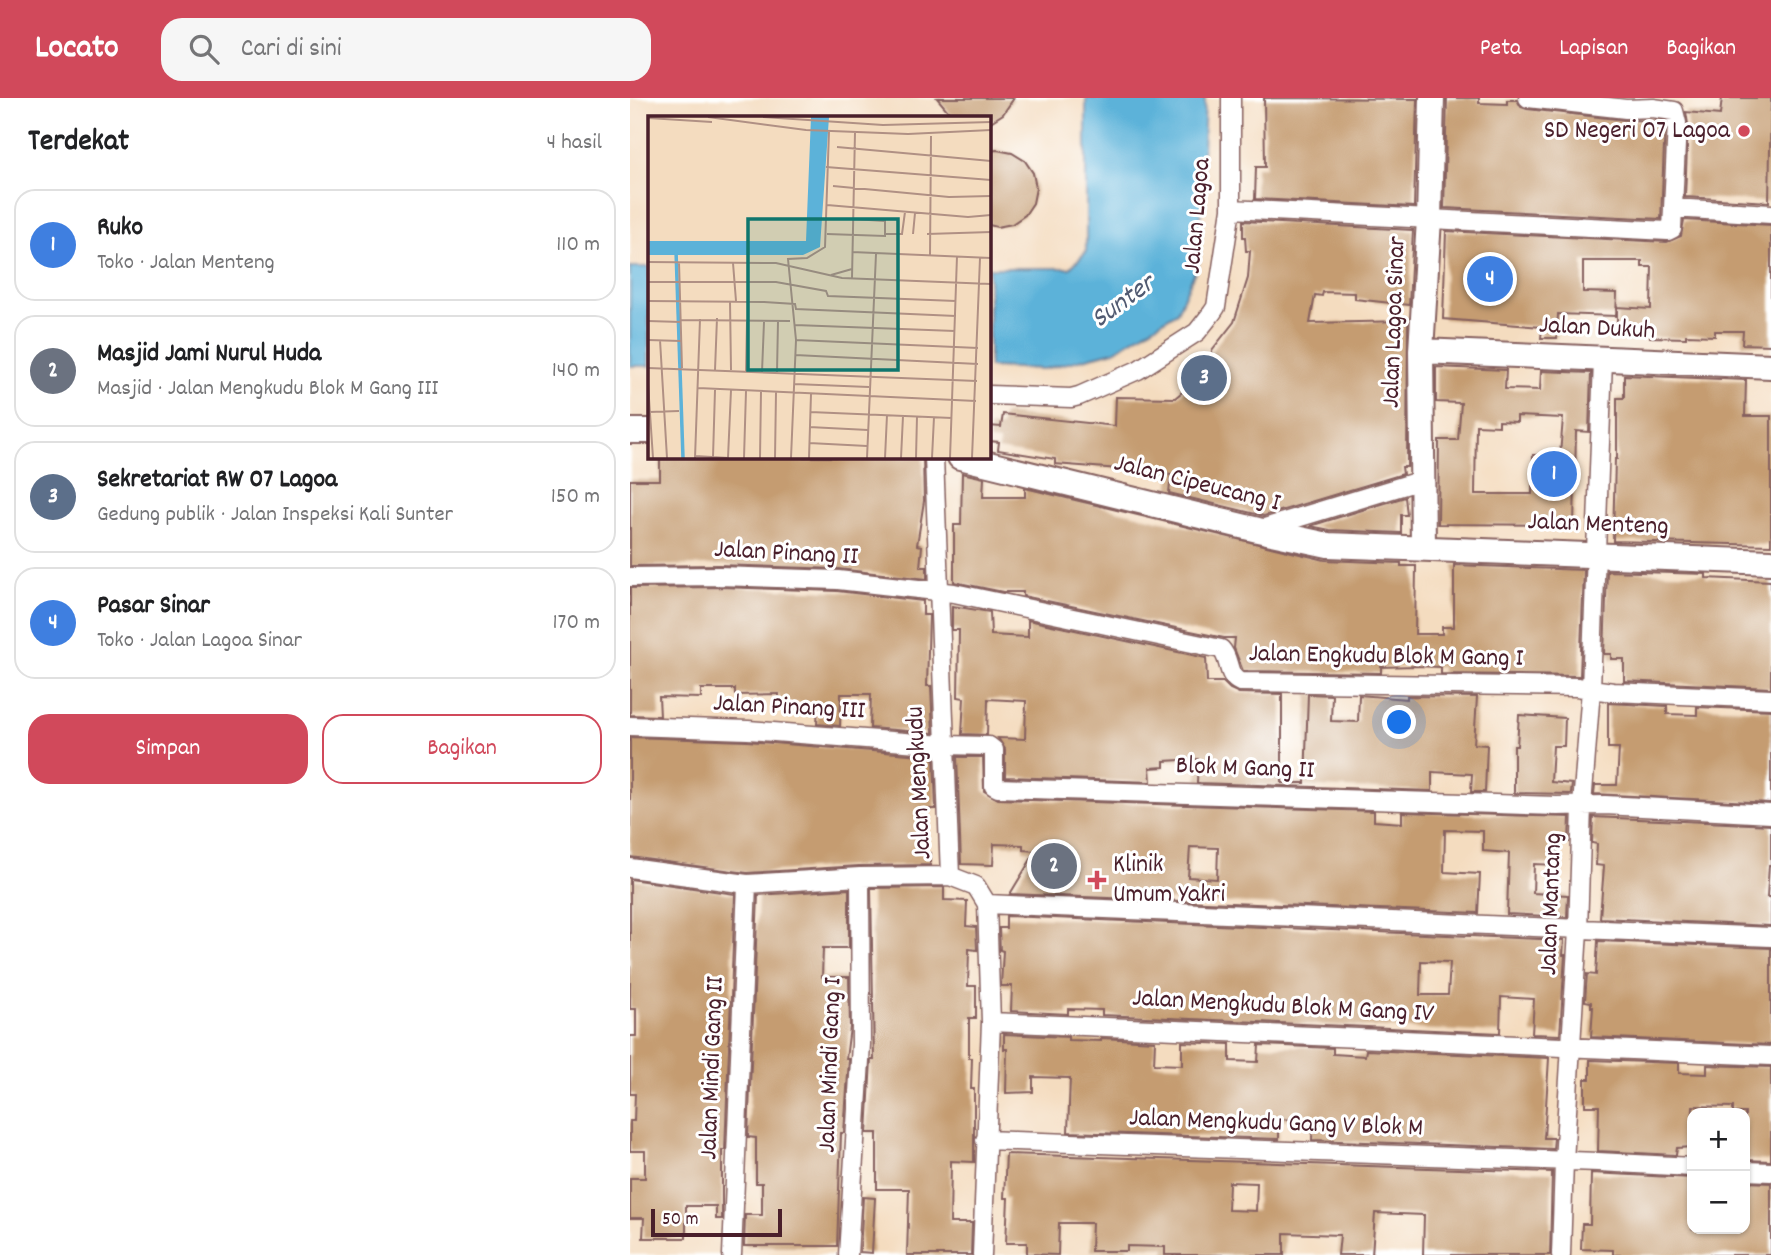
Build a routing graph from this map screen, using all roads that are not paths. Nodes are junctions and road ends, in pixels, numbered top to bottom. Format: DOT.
graph roads {
  1 [pos="1231,98"];
  2 [pos="1432,98"];
  3 [pos="1528,98"];
  4 [pos="1673,208"];
  5 [pos="1231,209"];
  6 [pos="1771,214"];
  7 [pos="1429,219"];
  8 [pos="1421,351"];
  9 [pos="1602,360"];
  10 [pos="1771,366"];
  11 [pos="990,395"];
  12 [pos="630,430"];
  13 [pos="648,431"];
  14 [pos="934,458"];
  15 [pos="964,458"];
  16 [pos="1422,480"];
  17 [pos="1258,530"];
  18 [pos="1423,548"];
  19 [pos="1597,556"];
  20 [pos="1771,562"];
  21 [pos="630,577"];
  22 [pos="947,592"];
  23 [pos="1591,689"];
  24 [pos="1771,699"];
  25 [pos="630,726"];
  26 [pos="944,745"];
  27 [pos="1582,806"];
  28 [pos="1771,814"];
  29 [pos="630,868"];
  30 [pos="950,876"];
  31 [pos="860,877"];
  32 [pos="747,884"];
  33 [pos="987,904"];
  34 [pos="1578,930"];
  35 [pos="1771,937"];
  36 [pos="991,1021"];
  37 [pos="1572,1047"];
  38 [pos="1771,1056"];
  39 [pos="985,1140"];
  40 [pos="1564,1161"];
  41 [pos="1687,1167"];
  42 [pos="1750,1171"];
  43 [pos="1771,1172"];
  44 [pos="732,1255"];
  45 [pos="848,1255"];
  46 [pos="982,1255"];
  47 [pos="1562,1255"];
  1 -- 5 [label="street, Jalan Lagoa"];
  2 -- 7 [label="street, Jalan Lagoa Sinar"];
  3 -- 4 [label="street"];
  4 -- 6 [label="street"];
  4 -- 7 [label="street"];
  5 -- 7 [label="street"];
  5 -- 11 [label="street, Jalan Lagoa"];
  7 -- 8 [label="street, Jalan Lagoa Sinar"];
  8 -- 9 [label="street, Jalan Dukuh"];
  8 -- 16 [label="street, Jalan Lagoa Sinar"];
  9 -- 10 [label="street, Jalan Dukuh"];
  9 -- 19 [label="street, Jalan Mantang"];
  12 -- 13 [label="street"];
  14 -- 22 [label="street, Jalan Mengkudu"];
  15 -- 17 [label="street, Jalan Cipeucang I"];
  16 -- 17 [label="street"];
  16 -- 18 [label="street, Jalan Lagoa Sinar"];
  17 -- 18 [label="street, Jalan Cipeucang I"];
  18 -- 19 [label="street, Jalan Menteng"];
  19 -- 20 [label="street, Jalan Menteng"];
  19 -- 23 [label="street, Jalan Mantang"];
  21 -- 22 [label="street, Jalan Pinang II"];
  22 -- 23 [label="street, Jalan Engkudu Blok M Gang I"];
  22 -- 26 [label="street, Jalan Mengkudu"];
  23 -- 24 [label="street"];
  23 -- 27 [label="street, Jalan Mantang"];
  25 -- 26 [label="street, Jalan Pinang III"];
  26 -- 27 [label="street, Blok M Gang II"];
  26 -- 30 [label="street, Jalan Mengkudu"];
  27 -- 28 [label="street"];
  27 -- 34 [label="street, Jalan Mantang"];
  29 -- 32 [label="street"];
  30 -- 31 [label="street"];
  30 -- 33 [label="street, Jalan Mengkudu"];
  31 -- 32 [label="street"];
  31 -- 45 [label="street, Jalan Mindi Gang I"];
  32 -- 44 [label="street, Jalan Mindi Gang II"];
  33 -- 34 [label="street"];
  33 -- 36 [label="street"];
  34 -- 35 [label="street"];
  34 -- 37 [label="street, Jalan Mantang"];
  36 -- 37 [label="street, Jalan Mengkudu Blok M Gang IV"];
  36 -- 39 [label="street"];
  37 -- 38 [label="street, Jalan Mengkudu Blok M Gang IV"];
  37 -- 40 [label="street, Jalan Mantang"];
  39 -- 40 [label="street, Jalan Mengkudu Gang V Blok M"];
  39 -- 46 [label="street"];
  40 -- 41 [label="street, Jalan Mengkudu Gang V Blok M"];
  40 -- 47 [label="street, Jalan Mantang"];
  42 -- 43 [label="street"];
}
